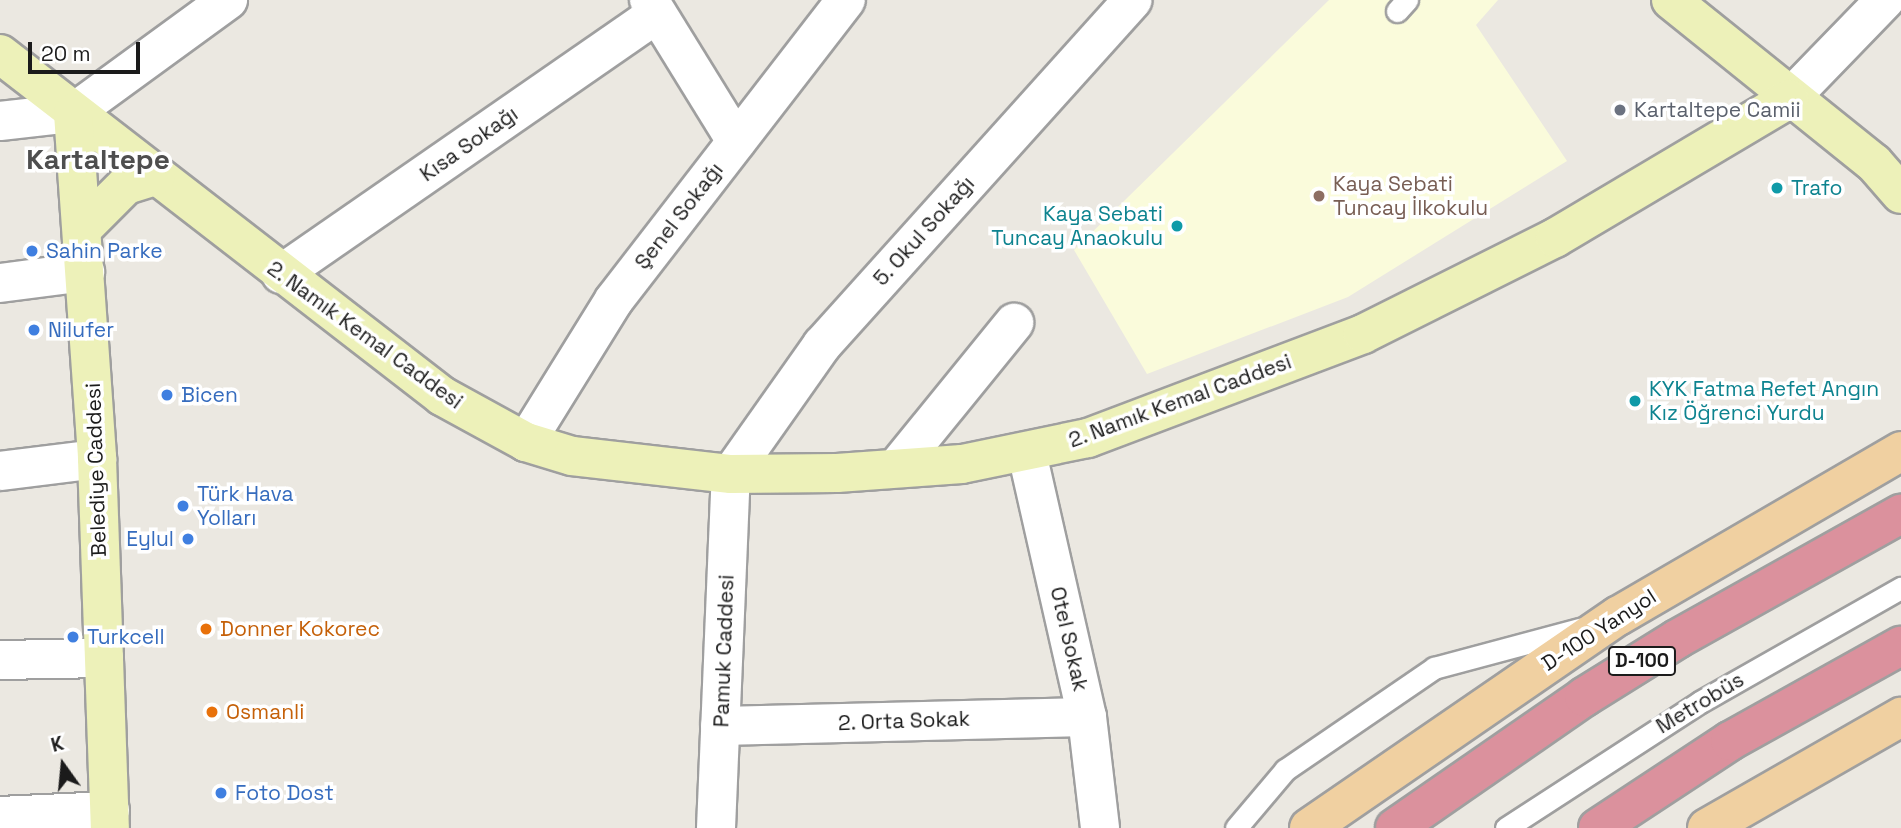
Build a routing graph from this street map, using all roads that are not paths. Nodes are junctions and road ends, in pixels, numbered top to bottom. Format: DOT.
graph roads {
  1 [pos="228,0"];
  2 [pos="846,0"];
  3 [pos="1133,0"];
  4 [pos="1671,0"];
  5 [pos="1885,0"];
  6 [pos="652,7"];
  7 [pos="0,54"];
  8 [pos="1790,99"];
  9 [pos="73,113"];
  10 [pos="0,121"];
  11 [pos="736,141"];
  12 [pos="1887,167"];
  13 [pos="156,176"];
  14 [pos="1901,194"];
  15 [pos="83,228"];
  16 [pos="85,272"];
  17 [pos="281,274"];
  18 [pos="0,283"];
  19 [pos="1014,323"];
  20 [pos="526,442"];
  21 [pos="1901,451"];
  22 [pos="1027,453"];
  23 [pos="97,459"];
  24 [pos="897,467"];
  25 [pos="0,471"];
  26 [pos="731,474"];
  27 [pos="1901,514"];
  28 [pos="1901,588"];
  29 [pos="1618,616"];
  30 [pos="1901,646"];
  31 [pos="104,658"];
  32 [pos="0,660"];
  33 [pos="1087,717"];
  34 [pos="1901,717"];
  35 [pos="720,726"];
  36 [pos="0,816"];
  37 [pos="110,819"];
  38 [pos="716,828"];
  39 [pos="1100,828"];
  40 [pos="1236,828"];
  41 [pos="1308,828"];
  42 [pos="1395,828"];
  43 [pos="1506,828"];
  44 [pos="1598,828"];
  45 [pos="1707,828"];
  1 -- 9 [label="street"];
  2 -- 11 [label="street, Şenel Sokağı"];
  3 -- 26 [label="street, 5. Okul Sokağı"];
  4 -- 8 [label="main road"];
  5 -- 8 [label="street"];
  6 -- 11 [label="street"];
  6 -- 17 [label="street, Kısa Sokağı"];
  7 -- 9 [label="main road, 2. Namık Kemal Caddesi"];
  8 -- 12 [label="main road"];
  8 -- 22 [label="main road, 2. Namık Kemal Caddesi"];
  9 -- 10 [label="street"];
  9 -- 13 [label="main road, 2. Namık Kemal Caddesi"];
  9 -- 15 [label="main road, Belediye Caddesi"];
  11 -- 20 [label="street, Şenel Sokağı"];
  12 -- 14 [label="main road"];
  13 -- 15 [label="main road"];
  13 -- 17 [label="main road, 2. Namık Kemal Caddesi"];
  15 -- 16 [label="main road, Belediye Caddesi"];
  16 -- 18 [label="street"];
  16 -- 23 [label="main road, Belediye Caddesi"];
  17 -- 20 [label="main road, 2. Namık Kemal Caddesi"];
  19 -- 24 [label="street"];
  20 -- 26 [label="main road, 2. Namık Kemal Caddesi"];
  21 -- 29 [label="main road, D-100 Yanyol"];
  22 -- 24 [label="main road, 2. Namık Kemal Caddesi"];
  22 -- 33 [label="street, Otel Sokak"];
  23 -- 25 [label="street"];
  23 -- 31 [label="main road, Belediye Caddesi"];
  24 -- 26 [label="main road, 2. Namık Kemal Caddesi"];
  26 -- 35 [label="street, Pamuk Caddesi"];
  27 -- 42 [label="highway, D-100"];
  28 -- 43 [label="lane, Metrobüs"];
  29 -- 40 [label="lane"];
  29 -- 41 [label="main road, D-100 Yanyol"];
  30 -- 44 [label="highway"];
  31 -- 32 [label="street"];
  31 -- 37 [label="main road, Belediye Caddesi"];
  33 -- 35 [label="street, 2. Orta Sokak"];
  33 -- 39 [label="street, Otel Sokak"];
  34 -- 45 [label="main road"];
  35 -- 38 [label="street, Pamuk Caddesi"];
  36 -- 37 [label="street"];
}
